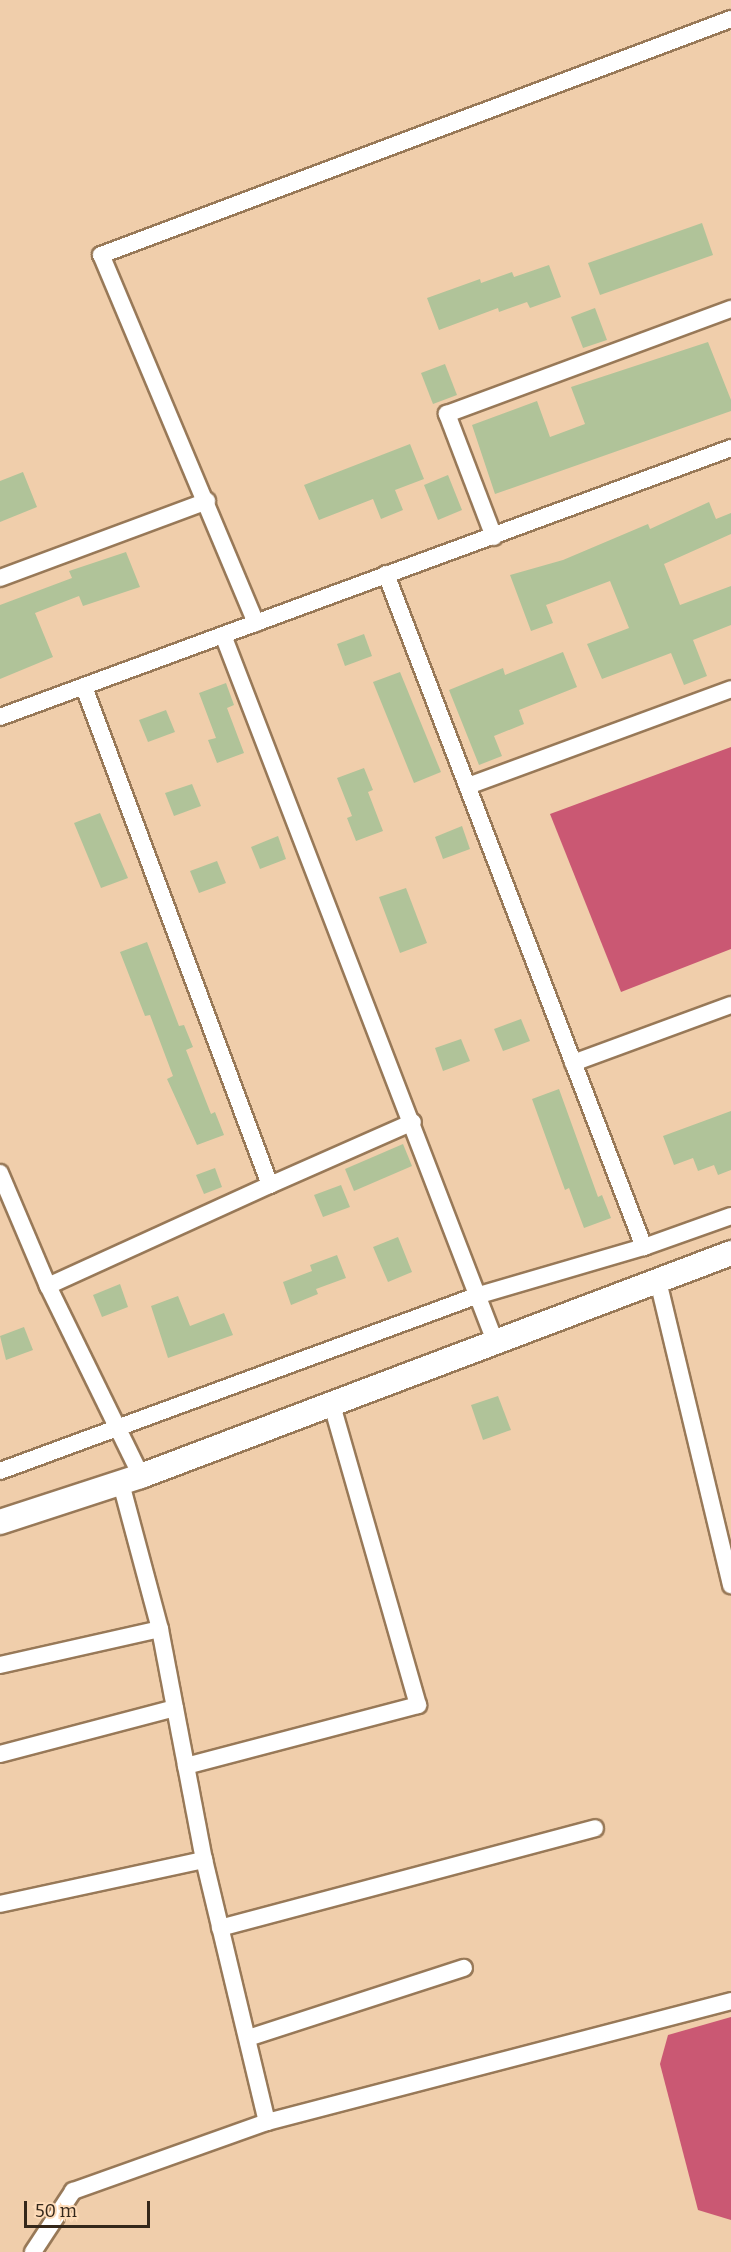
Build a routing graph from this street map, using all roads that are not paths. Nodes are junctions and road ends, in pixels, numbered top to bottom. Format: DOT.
graph roads {
  1 [pos="731,19"];
  2 [pos="731,309"];
  3 [pos="731,448"];
  4 [pos="207,501"];
  5 [pos="494,537"];
  6 [pos="386,574"];
  7 [pos="0,578"];
  8 [pos="256,622"];
  9 [pos="223,635"];
  10 [pos="84,687"];
  11 [pos="731,689"];
  12 [pos="0,717"];
  13 [pos="468,786"];
  14 [pos="731,1005"];
  15 [pos="573,1064"];
  16 [pos="413,1122"];
  17 [pos="0,1173"];
  18 [pos="270,1185"];
  19 [pos="731,1216"];
  20 [pos="644,1247"];
  21 [pos="731,1253"];
  22 [pos="658,1281"];
  23 [pos="48,1286"];
  24 [pos="476,1296"];
  25 [pos="495,1344"];
  26 [pos="332,1405"];
  27 [pos="114,1428"];
  28 [pos="0,1471"];
  29 [pos="131,1480"];
  30 [pos="0,1522"];
  31 [pos="731,1585"];
  32 [pos="160,1629"];
  33 [pos="0,1665"];
  34 [pos="175,1708"];
  35 [pos="0,1754"];
  36 [pos="186,1766"];
  37 [pos="595,1828"];
  38 [pos="204,1860"];
  39 [pos="0,1904"];
  40 [pos="220,1928"];
  41 [pos="464,1968"];
  42 [pos="731,2001"];
  43 [pos="248,2038"];
  44 [pos="267,2122"];
  45 [pos="33,2252"];
  1 -- 4 [label="street"];
  2 -- 5 [label="street"];
  3 -- 5 [label="street"];
  4 -- 7 [label="street"];
  4 -- 8 [label="street"];
  5 -- 6 [label="street"];
  6 -- 8 [label="street"];
  6 -- 13 [label="street"];
  8 -- 9 [label="street"];
  9 -- 10 [label="street"];
  9 -- 16 [label="street"];
  10 -- 12 [label="street"];
  10 -- 18 [label="street"];
  11 -- 13 [label="street"];
  13 -- 15 [label="street"];
  14 -- 15 [label="street"];
  15 -- 20 [label="street"];
  16 -- 18 [label="street"];
  16 -- 24 [label="street"];
  17 -- 23 [label="street"];
  18 -- 23 [label="street"];
  19 -- 20 [label="street"];
  20 -- 24 [label="street"];
  21 -- 22 [label="street"];
  22 -- 25 [label="street"];
  22 -- 31 [label="street"];
  23 -- 27 [label="street"];
  24 -- 25 [label="street"];
  24 -- 27 [label="street"];
  25 -- 26 [label="street"];
  26 -- 29 [label="street"];
  26 -- 36 [label="street"];
  27 -- 28 [label="street"];
  27 -- 29 [label="street"];
  29 -- 30 [label="street"];
  29 -- 32 [label="street"];
  32 -- 33 [label="street"];
  32 -- 34 [label="street"];
  34 -- 35 [label="street"];
  34 -- 36 [label="street"];
  36 -- 38 [label="street"];
  37 -- 40 [label="street"];
  38 -- 39 [label="street"];
  38 -- 40 [label="street"];
  40 -- 43 [label="street"];
  41 -- 43 [label="street"];
  42 -- 44 [label="street"];
  43 -- 44 [label="street"];
  44 -- 45 [label="street"];
}
